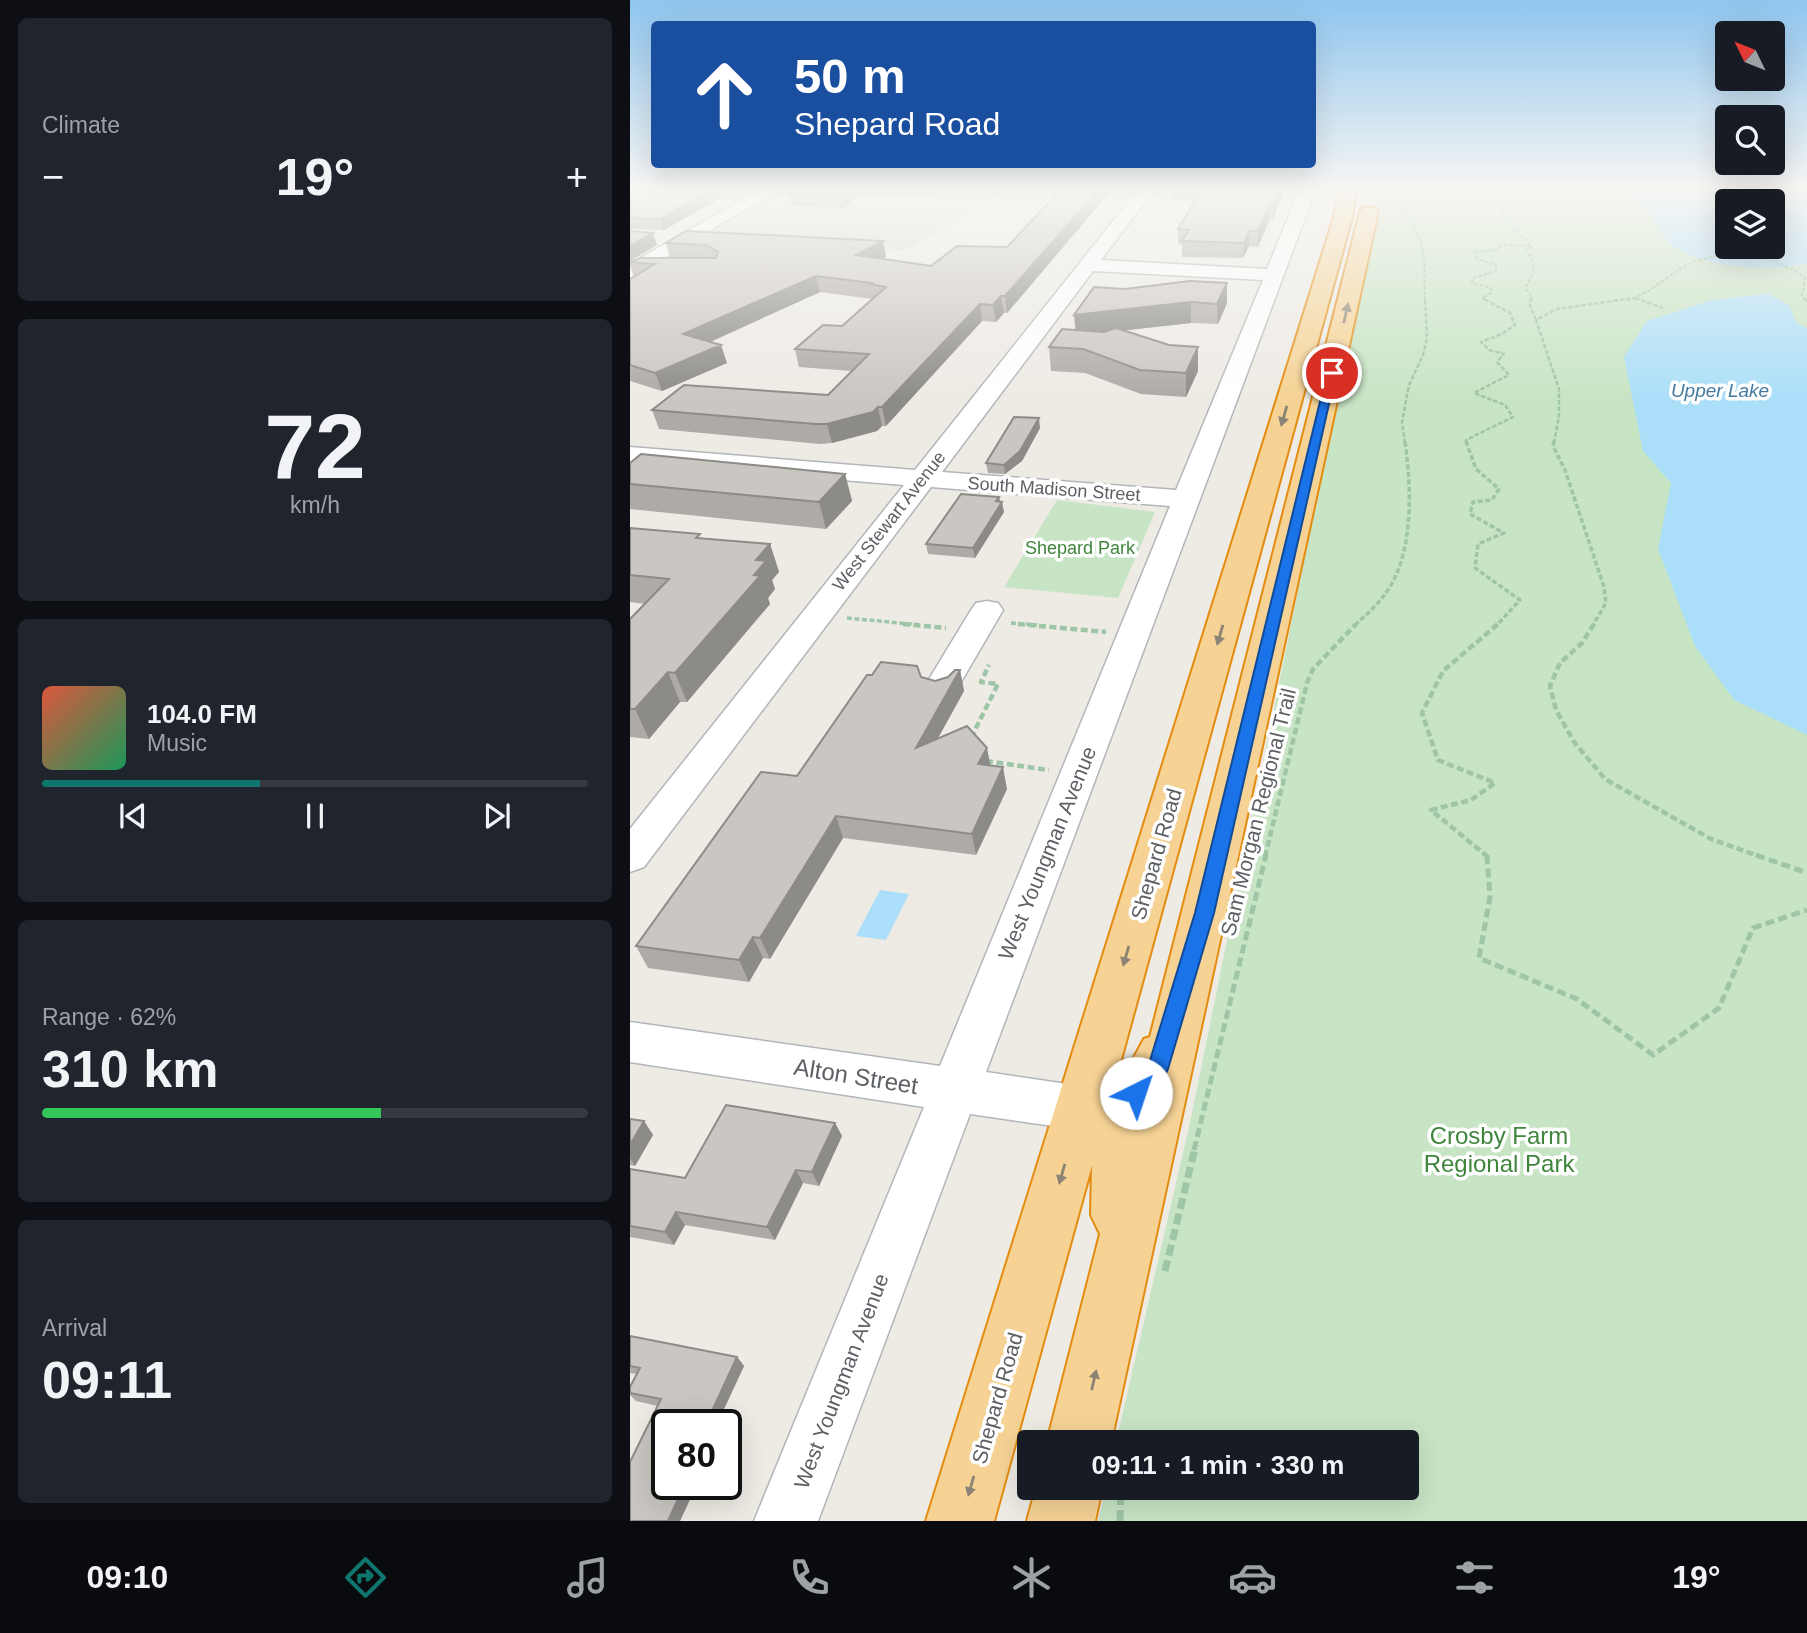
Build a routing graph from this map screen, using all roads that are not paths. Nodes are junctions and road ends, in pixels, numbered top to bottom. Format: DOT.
graph roads {
  1 [pos="661,257"];
  2 [pos="1094,257"];
  3 [pos="1274,257"];
  4 [pos="1331,257"];
  5 [pos="1359,257"];
  6 [pos="1273,262"];
  7 [pos="1088,265"];
  8 [pos="670,267"];
  9 [pos="636,275"];
  10 [pos="631,456"];
  11 [pos="922,480"];
  12 [pos="1185,499"];
  13 [pos="996,622"];
  14 [pos="940,689"];
  15 [pos="630,857"];
  16 [pos="1204,913"];
  17 [pos="630,1042"];
  18 [pos="953,1091"];
  19 [pos="1082,1108"];
  20 [pos="1109,1318"];
  21 [pos="1082,1430"];
  22 [pos="1066,1500"];
  23 [pos="786,1521"];
  24 [pos="960,1521"];
  25 [pos="1061,1521"];
  1 -- 9 [label="street"];
  2 -- 7 [label="street, West Stewart Avenue"];
  3 -- 6 [label="street, West Youngman Avenue"];
  4 -- 19 [label="highway, Shepard Road, one-way"];
  16 -- 5 [label="highway, one-way"];
  6 -- 7 [label="street"];
  6 -- 12 [label="street, West Youngman Avenue"];
  7 -- 11 [label="street, West Stewart Avenue"];
  8 -- 9 [label="street"];
  10 -- 11 [label="street, South Madison Street"];
  11 -- 12 [label="street, South Madison Street"];
  11 -- 15 [label="street, West Stewart Avenue"];
  12 -- 18 [label="street, West Youngman Avenue"];
  13 -- 14 [label="street"];
  16 -- 19 [label="highway"];
  16 -- 20 [label="highway"];
  17 -- 18 [label="street, Alton Street"];
  18 -- 19 [label="street, Alton Street"];
  18 -- 23 [label="street, West Youngman Avenue"];
  19 -- 20 [label="highway"];
  19 -- 24 [label="highway, Shepard Road, one-way"];
  21 -- 20 [label="highway, one-way"];
  22 -- 25 [label="highway"];
}
